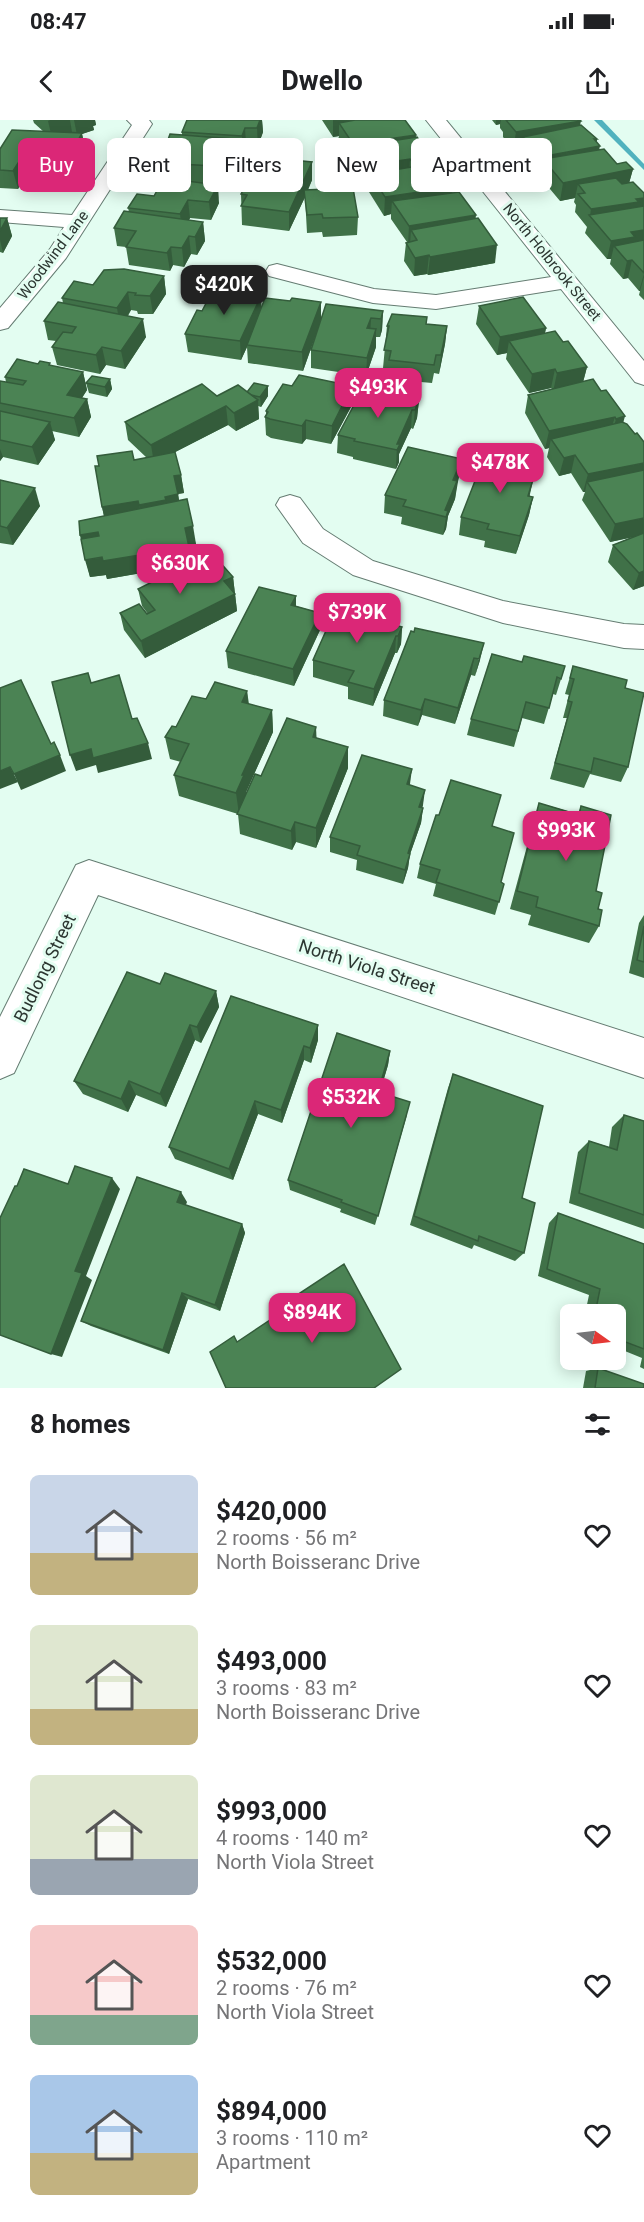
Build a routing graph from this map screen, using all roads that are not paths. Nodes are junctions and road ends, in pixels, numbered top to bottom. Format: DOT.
graph roads {
  1 [pos="436,120"];
  2 [pos="140,122"];
  3 [pos="0,216"];
  4 [pos="78,222"];
  5 [pos="277,271"];
  6 [pos="567,281"];
  7 [pos="0,322"];
  8 [pos="644,377"];
  9 [pos="290,505"];
  10 [pos="644,638"];
  11 [pos="89,876"];
  12 [pos="644,1058"];
  13 [pos="0,1059"];
  1 -- 6 [label="street, North Holbrook Street"];
  2 -- 4 [label="street, Woodwind Lane"];
  3 -- 4 [label="street"];
  4 -- 7 [label="street, Woodwind Lane"];
  5 -- 6 [label="street"];
  6 -- 8 [label="street, North Holbrook Street"];
  9 -- 10 [label="street"];
  11 -- 12 [label="street, North Viola Street"];
  11 -- 13 [label="street, Budlong Street"];
}
